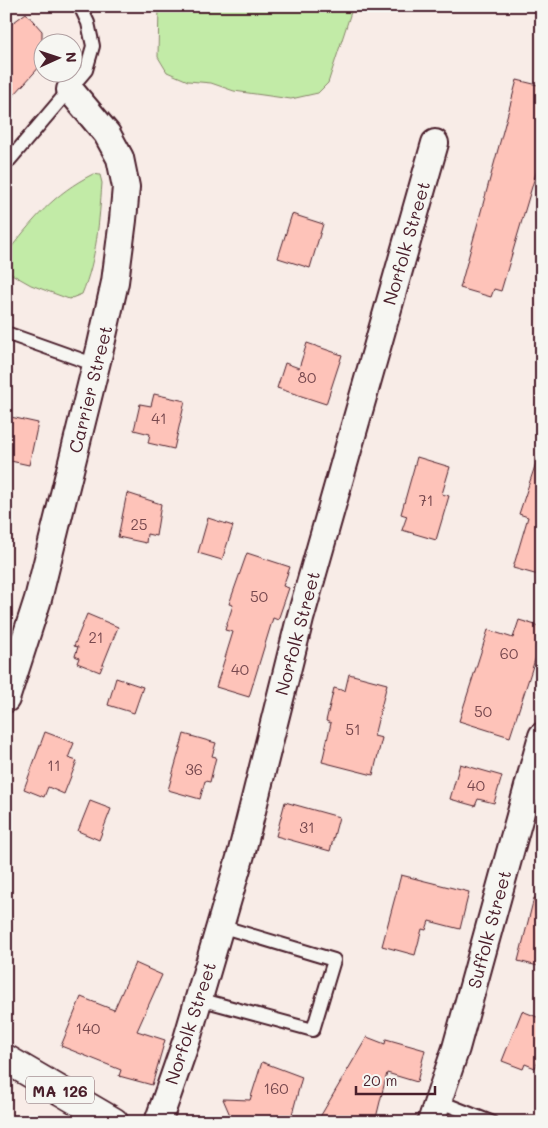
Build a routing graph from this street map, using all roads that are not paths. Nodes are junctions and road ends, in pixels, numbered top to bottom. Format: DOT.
graph roads {
  1 [pos="80,6"];
  2 [pos="70,90"];
  3 [pos="434,143"];
  4 [pos="6,164"];
  5 [pos="6,333"];
  6 [pos="96,364"];
  7 [pos="6,699"];
  8 [pos="542,736"];
  9 [pos="220,926"];
  10 [pos="198,999"];
  11 [pos="6,1059"];
  12 [pos="434,1111"];
  13 [pos="114,1122"];
  14 [pos="158,1122"];
  15 [pos="491,1122"];
  1 -- 2 [label="lane"];
  2 -- 4 [label="lane"];
  2 -- 6 [label="street, Carrier Street"];
  3 -- 9 [label="street, Norfolk Street"];
  5 -- 6 [label="lane"];
  6 -- 7 [label="street, Carrier Street"];
  8 -- 12 [label="street, Suffolk Street"];
  9 -- 10 [label="street, Norfolk Street"];
  9 -- 10 [label="lane"];
  10 -- 14 [label="street, Norfolk Street"];
  11 -- 13 [label="main road, MA 126"];
  12 -- 15 [label="lane"];
}
